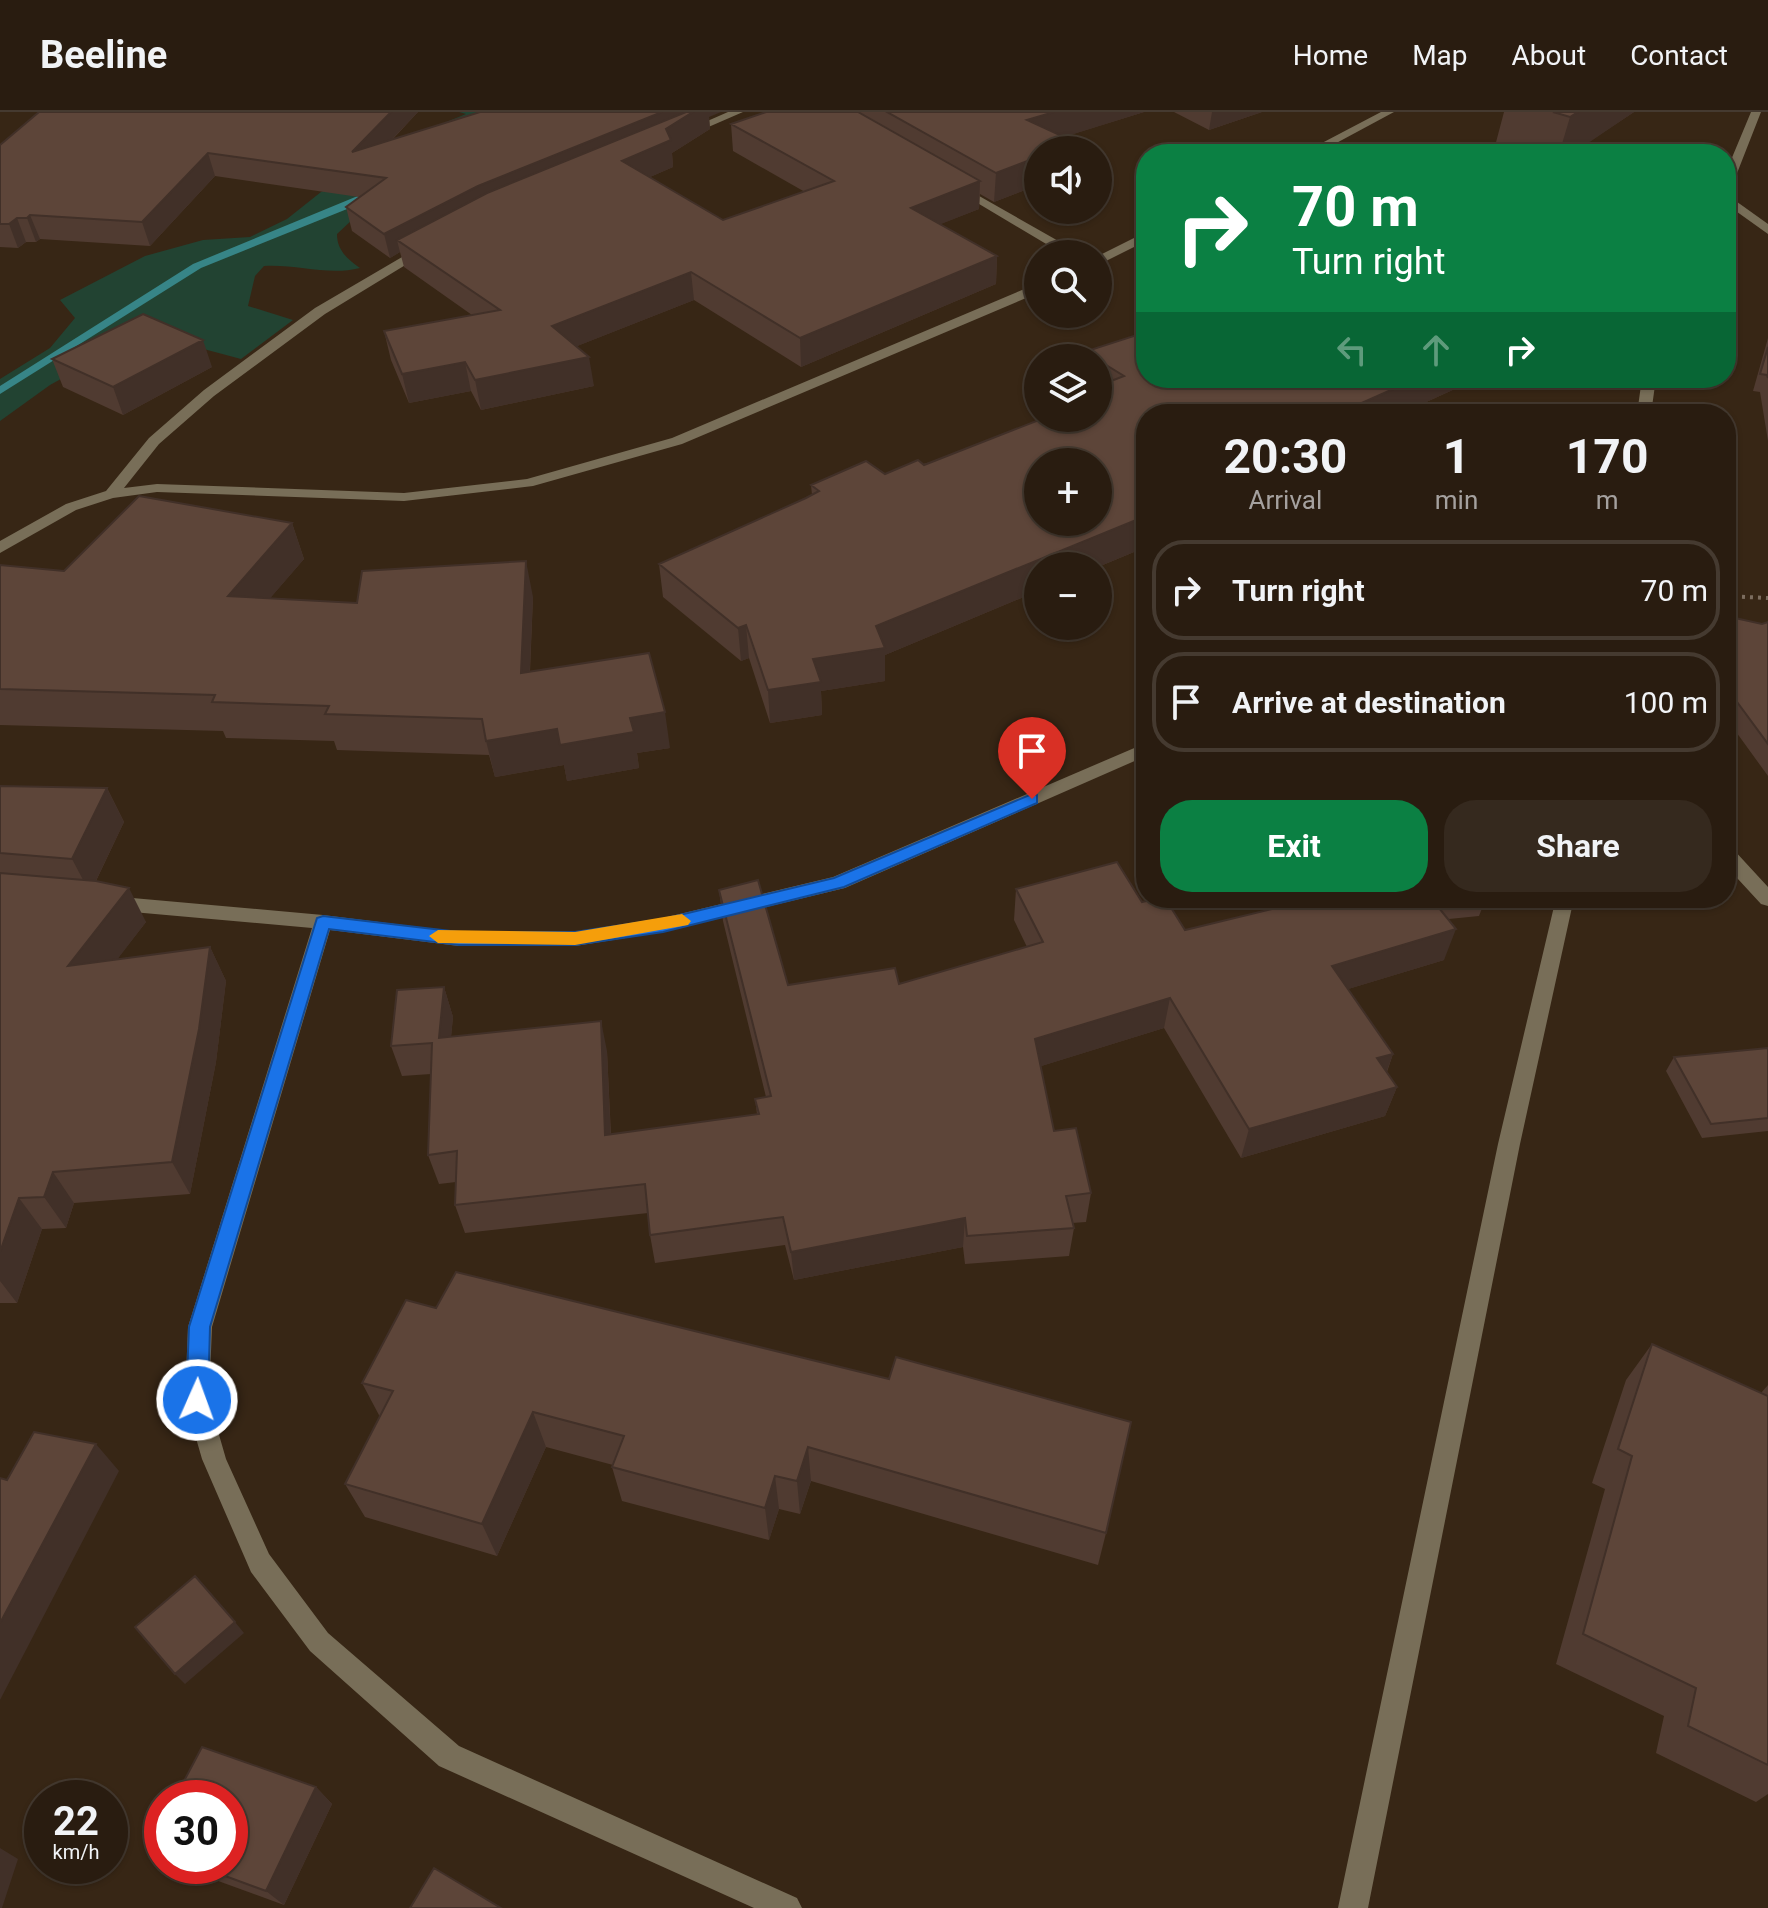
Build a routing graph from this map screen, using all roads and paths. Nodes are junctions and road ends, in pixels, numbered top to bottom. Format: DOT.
graph roads {
  1 [pos="738,112"];
  2 [pos="1389,112"];
  3 [pos="1756,112"];
  4 [pos="678,136"];
  5 [pos="1327,144"];
  6 [pos="1736,161"];
  7 [pos="944,178"];
  8 [pos="1736,206"];
  9 [pos="1768,230"];
  10 [pos="1048,240"];
  11 [pos="1136,241"];
  12 [pos="433,244"];
  13 [pos="1112,254"];
  14 [pos="1024,294"];
  15 [pos="111,494"];
  16 [pos="0,548"];
  17 [pos="1736,596"];
  18 [pos="1768,598"];
  19 [pos="1136,753"];
  20 [pos="1736,865"];
  21 [pos="1768,899"];
  22 [pos="94,902"];
  23 [pos="1563,908"];
  24 [pos="323,922"];
  25 [pos="787,1908"];
  26 [pos="1353,1908"];
  1 -- 4 [label="street"];
  2 -- 5 [label="street"];
  3 -- 6 [label="street"];
  7 -- 10 [label="street"];
  8 -- 9 [label="street"];
  11 -- 13 [label="street"];
  12 -- 15 [label="street"];
  14 -- 15 [label="street"];
  15 -- 16 [label="street"];
  17 -- 18 [label="path"];
  19 -- 24 [label="street"];
  20 -- 21 [label="street"];
  22 -- 24 [label="street"];
  23 -- 26 [label="street"];
  24 -- 25 [label="street"];
}
